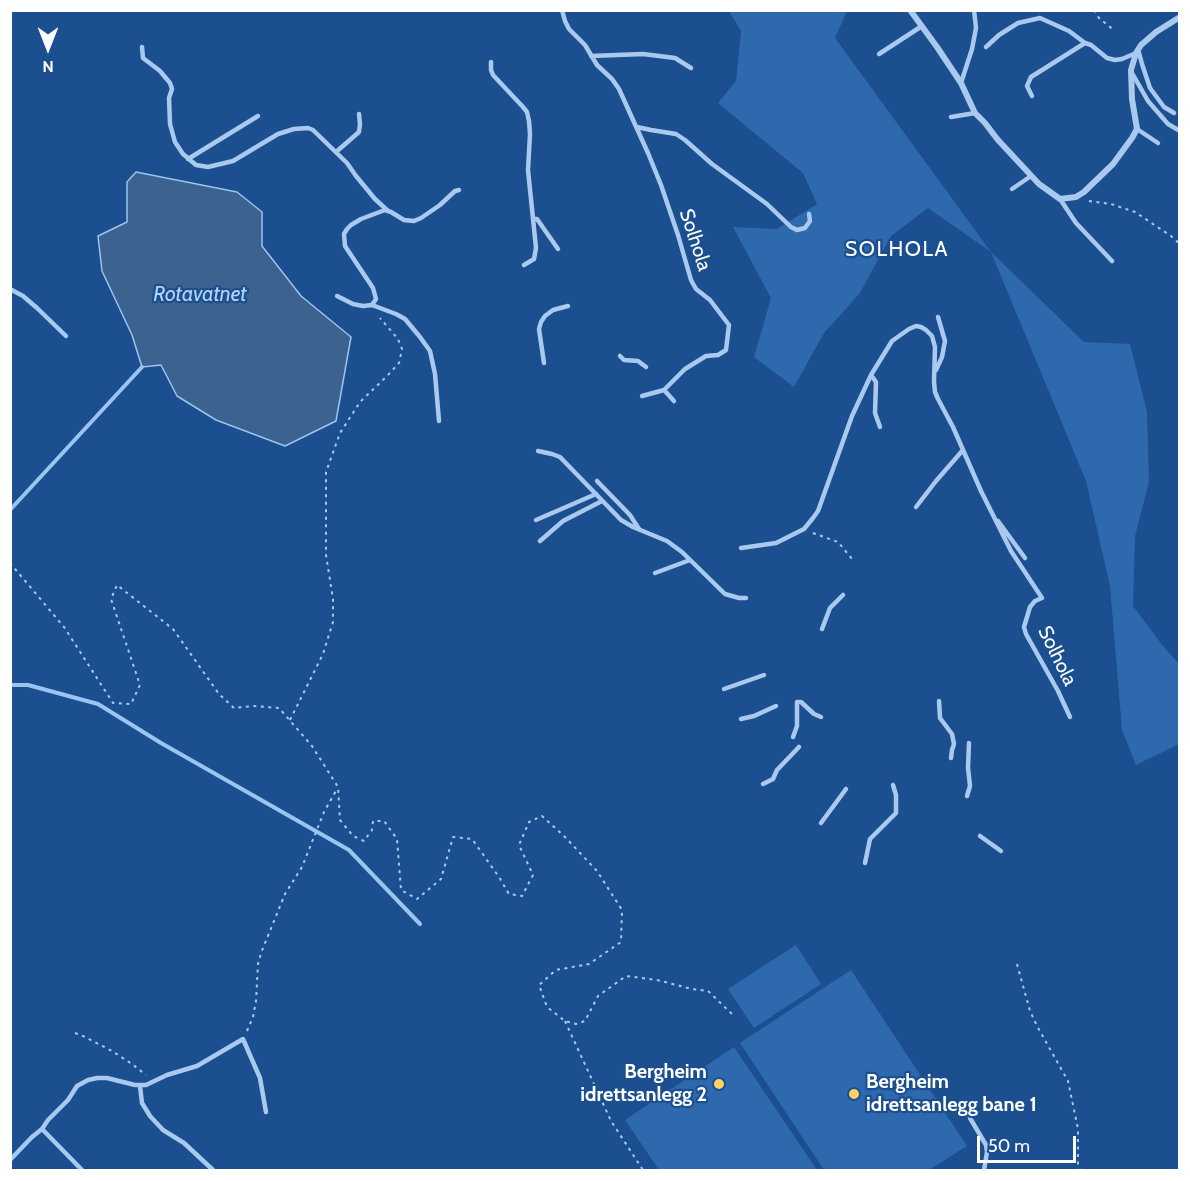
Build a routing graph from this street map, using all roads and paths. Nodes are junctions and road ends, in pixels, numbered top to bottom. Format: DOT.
graph roads {
  1 [pos="562,10"];
  2 [pos="910,10"];
  3 [pos="974,10"];
  4 [pos="1094,10"];
  5 [pos="1179,17"];
  6 [pos="922,26"];
  7 [pos="1116,31"];
  8 [pos="1085,43"];
  9 [pos="142,47"];
  10 [pos="986,47"];
  11 [pos="1137,51"];
  12 [pos="879,54"];
  13 [pos="591,56"];
  14 [pos="491,62"];
  15 [pos="691,68"];
  16 [pos="1131,70"];
  17 [pos="961,83"];
  18 [pos="1032,96"];
  19 [pos="975,113"];
  20 [pos="1174,113"];
  21 [pos="359,114"];
  22 [pos="258,116"];
  23 [pos="951,117"];
  24 [pos="637,127"];
  25 [pos="1137,129"];
  26 [pos="1179,131"];
  27 [pos="1158,143"];
  28 [pos="336,152"];
  29 [pos="188,159"];
  30 [pos="1032,176"];
  31 [pos="1012,189"];
  32 [pos="459,190"];
  33 [pos="1060,199"];
  34 [pos="1083,201"];
  35 [pos="388,211"];
  36 [pos="809,214"];
  37 [pos="533,219"];
  38 [pos="1179,244"];
  39 [pos="558,249"];
  40 [pos="1112,261"];
  41 [pos="524,265"];
  42 [pos="10,289"];
  43 [pos="337,296"];
  44 [pos="372,305"];
  45 [pos="568,306"];
  46 [pos="938,317"];
  47 [pos="66,336"];
  48 [pos="620,356"];
  49 [pos="544,363"];
  50 [pos="646,366"];
  51 [pos="871,375"];
  52 [pos="935,376"];
  53 [pos="664,390"];
  54 [pos="642,396"];
  55 [pos="674,401"];
  56 [pos="439,421"];
  57 [pos="880,427"];
  58 [pos="963,450"];
  59 [pos="538,451"];
  60 [pos="597,481"];
  61 [pos="596,494"];
  62 [pos="602,501"];
  63 [pos="916,507"];
  64 [pos="994,517"];
  65 [pos="536,520"];
  66 [pos="639,529"];
  67 [pos="804,529"];
  68 [pos="540,541"];
  69 [pos="741,548"];
  70 [pos="1025,558"];
  71 [pos="852,559"];
  72 [pos="690,560"];
  73 [pos="10,563"];
  74 [pos="655,573"];
  75 [pos="843,595"];
  76 [pos="746,598"];
  77 [pos="822,629"];
  78 [pos="764,675"];
  79 [pos="724,689"];
  80 [pos="939,701"];
  81 [pos="776,706"];
  82 [pos="821,717"];
  83 [pos="1070,717"];
  84 [pos="741,719"];
  85 [pos="290,720"];
  86 [pos="794,737"];
  87 [pos="969,742"];
  88 [pos="799,747"];
  89 [pos="951,758"];
  90 [pos="763,784"];
  91 [pos="893,785"];
  92 [pos="338,787"];
  93 [pos="844,792"];
  94 [pos="967,796"];
  95 [pos="821,823"];
  96 [pos="980,836"];
  97 [pos="1001,851"];
  98 [pos="865,863"];
  99 [pos="1017,964"];
  100 [pos="732,1014"];
  101 [pos="565,1021"];
  102 [pos="75,1033"];
  103 [pos="243,1039"];
  104 [pos="149,1077"];
  105 [pos="140,1086"];
  106 [pos="266,1112"];
  107 [pos="970,1118"];
  108 [pos="42,1129"];
  109 [pos="10,1160"];
  110 [pos="82,1170"];
  111 [pos="213,1170"];
  112 [pos="643,1170"];
  113 [pos="984,1170"];
  114 [pos="1080,1170"];
  1 -- 13 [label="lane, Solhola"];
  2 -- 6 [label="street"];
  3 -- 17 [label="lane"];
  4 -- 7 [label="path"];
  5 -- 11 [label="street"];
  6 -- 12 [label="lane"];
  6 -- 17 [label="street"];
  8 -- 10 [label="lane"];
  8 -- 11 [label="lane"];
  8 -- 18 [label="lane"];
  9 -- 29 [label="lane"];
  11 -- 16 [label="street"];
  11 -- 20 [label="lane"];
  13 -- 15 [label="lane"];
  13 -- 24 [label="lane, Solhola"];
  14 -- 37 [label="lane"];
  16 -- 25 [label="street"];
  16 -- 26 [label="lane"];
  17 -- 19 [label="street"];
  19 -- 23 [label="lane"];
  19 -- 30 [label="street"];
  21 -- 28 [label="lane"];
  22 -- 29 [label="lane"];
  24 -- 36 [label="lane"];
  24 -- 53 [label="lane, Solhola"];
  25 -- 27 [label="lane"];
  25 -- 33 [label="street"];
  28 -- 29 [label="lane"];
  28 -- 35 [label="lane"];
  30 -- 31 [label="lane"];
  30 -- 33 [label="street"];
  32 -- 35 [label="lane"];
  33 -- 40 [label="lane"];
  34 -- 38 [label="path"];
  35 -- 44 [label="lane"];
  37 -- 39 [label="lane"];
  37 -- 41 [label="lane"];
  42 -- 47 [label="lane"];
  43 -- 44 [label="lane"];
  44 -- 56 [label="lane"];
  44 -- 85 [label="path"];
  45 -- 49 [label="lane"];
  46 -- 52 [label="lane, Solhola"];
  48 -- 50 [label="lane"];
  51 -- 52 [label="lane, Solhola"];
  51 -- 57 [label="lane"];
  51 -- 67 [label="lane, Solhola"];
  52 -- 58 [label="lane, Solhola"];
  53 -- 54 [label="lane, Solhola"];
  53 -- 55 [label="lane"];
  58 -- 63 [label="lane"];
  58 -- 64 [label="lane, Solhola"];
  59 -- 61 [label="lane"];
  60 -- 66 [label="lane"];
  61 -- 62 [label="lane"];
  61 -- 65 [label="lane"];
  62 -- 66 [label="lane"];
  62 -- 68 [label="lane"];
  64 -- 70 [label="lane, Solhola"];
  64 -- 83 [label="lane, Solhola"];
  66 -- 72 [label="lane"];
  67 -- 69 [label="lane, Solhola"];
  67 -- 71 [label="path"];
  72 -- 74 [label="lane"];
  72 -- 76 [label="lane"];
  73 -- 85 [label="path"];
  75 -- 77 [label="lane"];
  78 -- 79 [label="lane"];
  80 -- 89 [label="lane"];
  81 -- 84 [label="lane"];
  82 -- 86 [label="lane"];
  85 -- 92 [label="path"];
  87 -- 94 [label="lane"];
  88 -- 90 [label="lane"];
  91 -- 98 [label="lane"];
  92 -- 101 [label="path"];
  92 -- 103 [label="path"];
  93 -- 95 [label="lane"];
  96 -- 97 [label="lane"];
  99 -- 114 [label="path"];
  100 -- 101 [label="path"];
  101 -- 112 [label="path"];
  102 -- 104 [label="path"];
  103 -- 105 [label="lane"];
  103 -- 106 [label="lane"];
  105 -- 108 [label="lane"];
  105 -- 111 [label="lane"];
  107 -- 113 [label="lane"];
  108 -- 109 [label="lane"];
  108 -- 110 [label="lane"];
}
